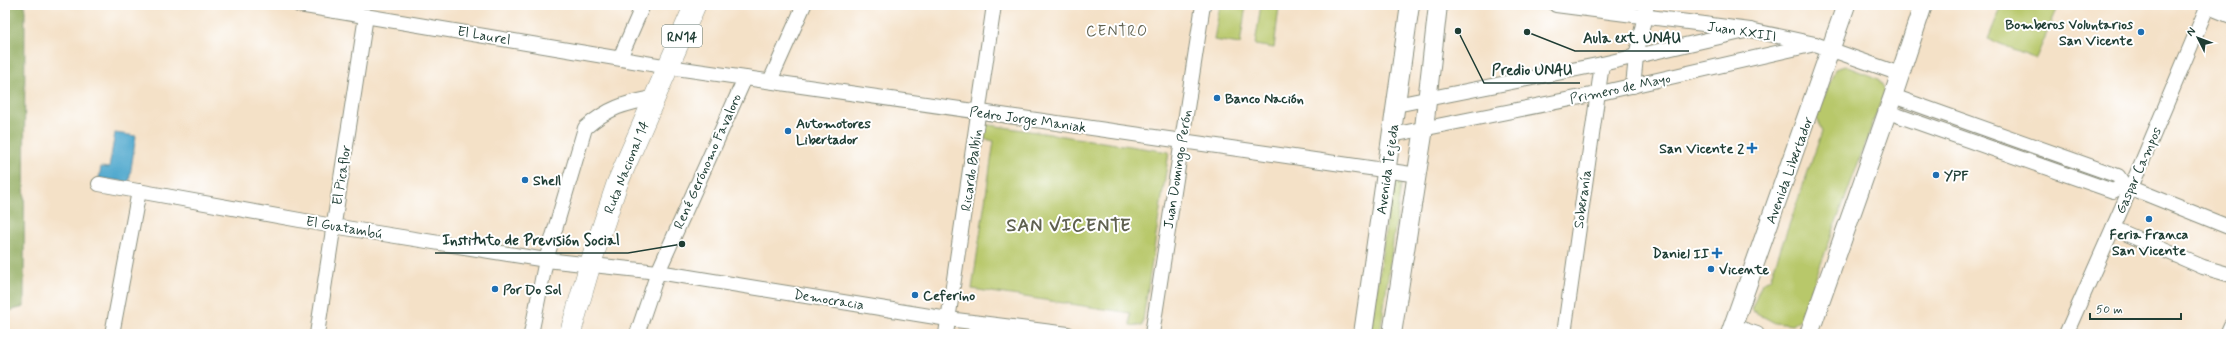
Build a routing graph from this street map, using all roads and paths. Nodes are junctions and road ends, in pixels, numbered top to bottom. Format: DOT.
graph roads {
  1 [pos="299,5"];
  2 [pos="643,5"];
  3 [pos="695,5"];
  4 [pos="804,5"];
  5 [pos="994,5"];
  6 [pos="1203,5"];
  7 [pos="1410,5"];
  8 [pos="1438,5"];
  9 [pos="1556,5"];
  10 [pos="1846,5"];
  11 [pos="1923,5"];
  12 [pos="2208,5"];
  13 [pos="1646,11"];
  14 [pos="2231,14"];
  15 [pos="366,16"];
  16 [pos="1750,30"];
  17 [pos="1814,44"];
  18 [pos="1832,50"];
  19 [pos="1636,57"];
  20 [pos="620,58"];
  21 [pos="1602,64"];
  22 [pos="669,67"];
  23 [pos="1900,74"];
  24 [pos="745,78"];
  25 [pos="770,81"];
  26 [pos="1633,86"];
  27 [pos="1596,94"];
  28 [pos="654,98"];
  29 [pos="1428,100"];
  30 [pos="1891,104"];
  31 [pos="1396,105"];
  32 [pos="979,112"];
  33 [pos="1424,128"];
  34 [pos="1392,135"];
  35 [pos="1182,141"];
  36 [pos="1386,171"];
  37 [pos="1418,175"];
  38 [pos="99,184"];
  39 [pos="2127,186"];
  40 [pos="139,191"];
  41 [pos="333,226"];
  42 [pos="2112,228"];
  43 [pos="2231,228"];
  44 [pos="546,260"];
  45 [pos="590,265"];
  46 [pos="658,272"];
  47 [pos="2231,275"];
  48 [pos="948,319"];
  49 [pos="2231,325"];
  50 [pos="1732,330"];
  51 [pos="112,334"];
  52 [pos="317,334"];
  53 [pos="531,334"];
  54 [pos="570,334"];
  55 [pos="637,334"];
  56 [pos="946,334"];
  57 [pos="1068,334"];
  58 [pos="1152,334"];
  59 [pos="1363,334"];
  60 [pos="1392,334"];
  61 [pos="1564,334"];
  62 [pos="1757,334"];
  63 [pos="1809,334"];
  64 [pos="2066,334"];
  65 [pos="2227,334"];
  1 -- 15 [label="street, El Laurel"];
  2 -- 20 [label="street"];
  3 -- 22 [label="highway, Ruta Nacional 14 / RN14"];
  4 -- 25 [label="street"];
  5 -- 32 [label="street, Ricardo Balbín"];
  6 -- 35 [label="street, Juan Domingo Perón"];
  7 -- 31 [label="main road, Avenida Tejeda"];
  8 -- 29 [label="main road"];
  9 -- 13 [label="street, Juan XXIII"];
  10 -- 18 [label="main road, Avenida Libertador"];
  11 -- 23 [label="main road"];
  12 -- 14 [label="main road"];
  12 -- 39 [label="street, Gaspar Campos"];
  13 -- 16 [label="street, Juan XXIII"];
  13 -- 19 [label="street"];
  15 -- 20 [label="street, El Laurel"];
  15 -- 41 [label="street, El Picaflor"];
  16 -- 17 [label="street, Juan XXIII"];
  16 -- 19 [label="street, Primero de Mayo"];
  17 -- 18 [label="street, Juan XXIII"];
  17 -- 26 [label="street, Primero de Mayo"];
  18 -- 23 [label="street, Juan XXIII"];
  18 -- 50 [label="main road, Avenida Libertador"];
  19 -- 21 [label="street, Primero de Mayo"];
  19 -- 26 [label="street"];
  20 -- 22 [label="street, El Laurel"];
  21 -- 27 [label="street, Soberanía"];
  21 -- 29 [label="street, Primero de Mayo"];
  22 -- 24 [label="street, Pedro Jorge Maniak"];
  22 -- 28 [label="highway, Ruta Nacional 14 / RN14"];
  23 -- 30 [label="main road"];
  24 -- 25 [label="street, Pedro Jorge Maniak"];
  24 -- 46 [label="street, René Gerónomo Favaloro"];
  25 -- 32 [label="street, Pedro Jorge Maniak"];
  26 -- 27 [label="street, Primero de Mayo"];
  27 -- 33 [label="street, Primero de Mayo"];
  27 -- 61 [label="street, Soberanía"];
  28 -- 44 [label="street"];
  28 -- 45 [label="highway, Ruta Nacional 14 / RN14"];
  29 -- 31 [label="street, Primero de Mayo"];
  29 -- 33 [label="main road"];
  30 -- 39 [label="street"];
  30 -- 39 [label="street"];
  30 -- 63 [label="main road"];
  31 -- 34 [label="main road, Avenida Tejeda"];
  32 -- 35 [label="street, Pedro Jorge Maniak"];
  32 -- 48 [label="street, Ricardo Balbín"];
  33 -- 34 [label="street, Primero de Mayo"];
  33 -- 37 [label="main road"];
  34 -- 36 [label="main road, Avenida Tejeda"];
  35 -- 36 [label="street, Pedro Jorge Maniak"];
  35 -- 58 [label="street, Juan Domingo Perón"];
  36 -- 37 [label="street, Pedro Jorge Maniak"];
  36 -- 59 [label="main road, Avenida Tejeda"];
  37 -- 60 [label="main road"];
  38 -- 40 [label="street, El Guatambú"];
  39 -- 42 [label="street, Gaspar Campos"];
  39 -- 43 [label="street"];
  40 -- 41 [label="street, El Guatambú"];
  40 -- 51 [label="street"];
  41 -- 44 [label="street, El Guatambú"];
  41 -- 52 [label="street, El Picaflor"];
  42 -- 47 [label="street"];
  42 -- 64 [label="street, Gaspar Campos"];
  44 -- 45 [label="street, El Guatambú"];
  44 -- 53 [label="street"];
  45 -- 46 [label="street, Democracia"];
  45 -- 54 [label="highway, Ruta Nacional 14 / RN14"];
  46 -- 48 [label="street, Democracia"];
  46 -- 55 [label="street, René Gerónomo Favaloro"];
  48 -- 56 [label="street, Ricardo Balbín"];
  48 -- 57 [label="street, Democracia"];
  49 -- 65 [label="street"];
  50 -- 62 [label="street"];
}
